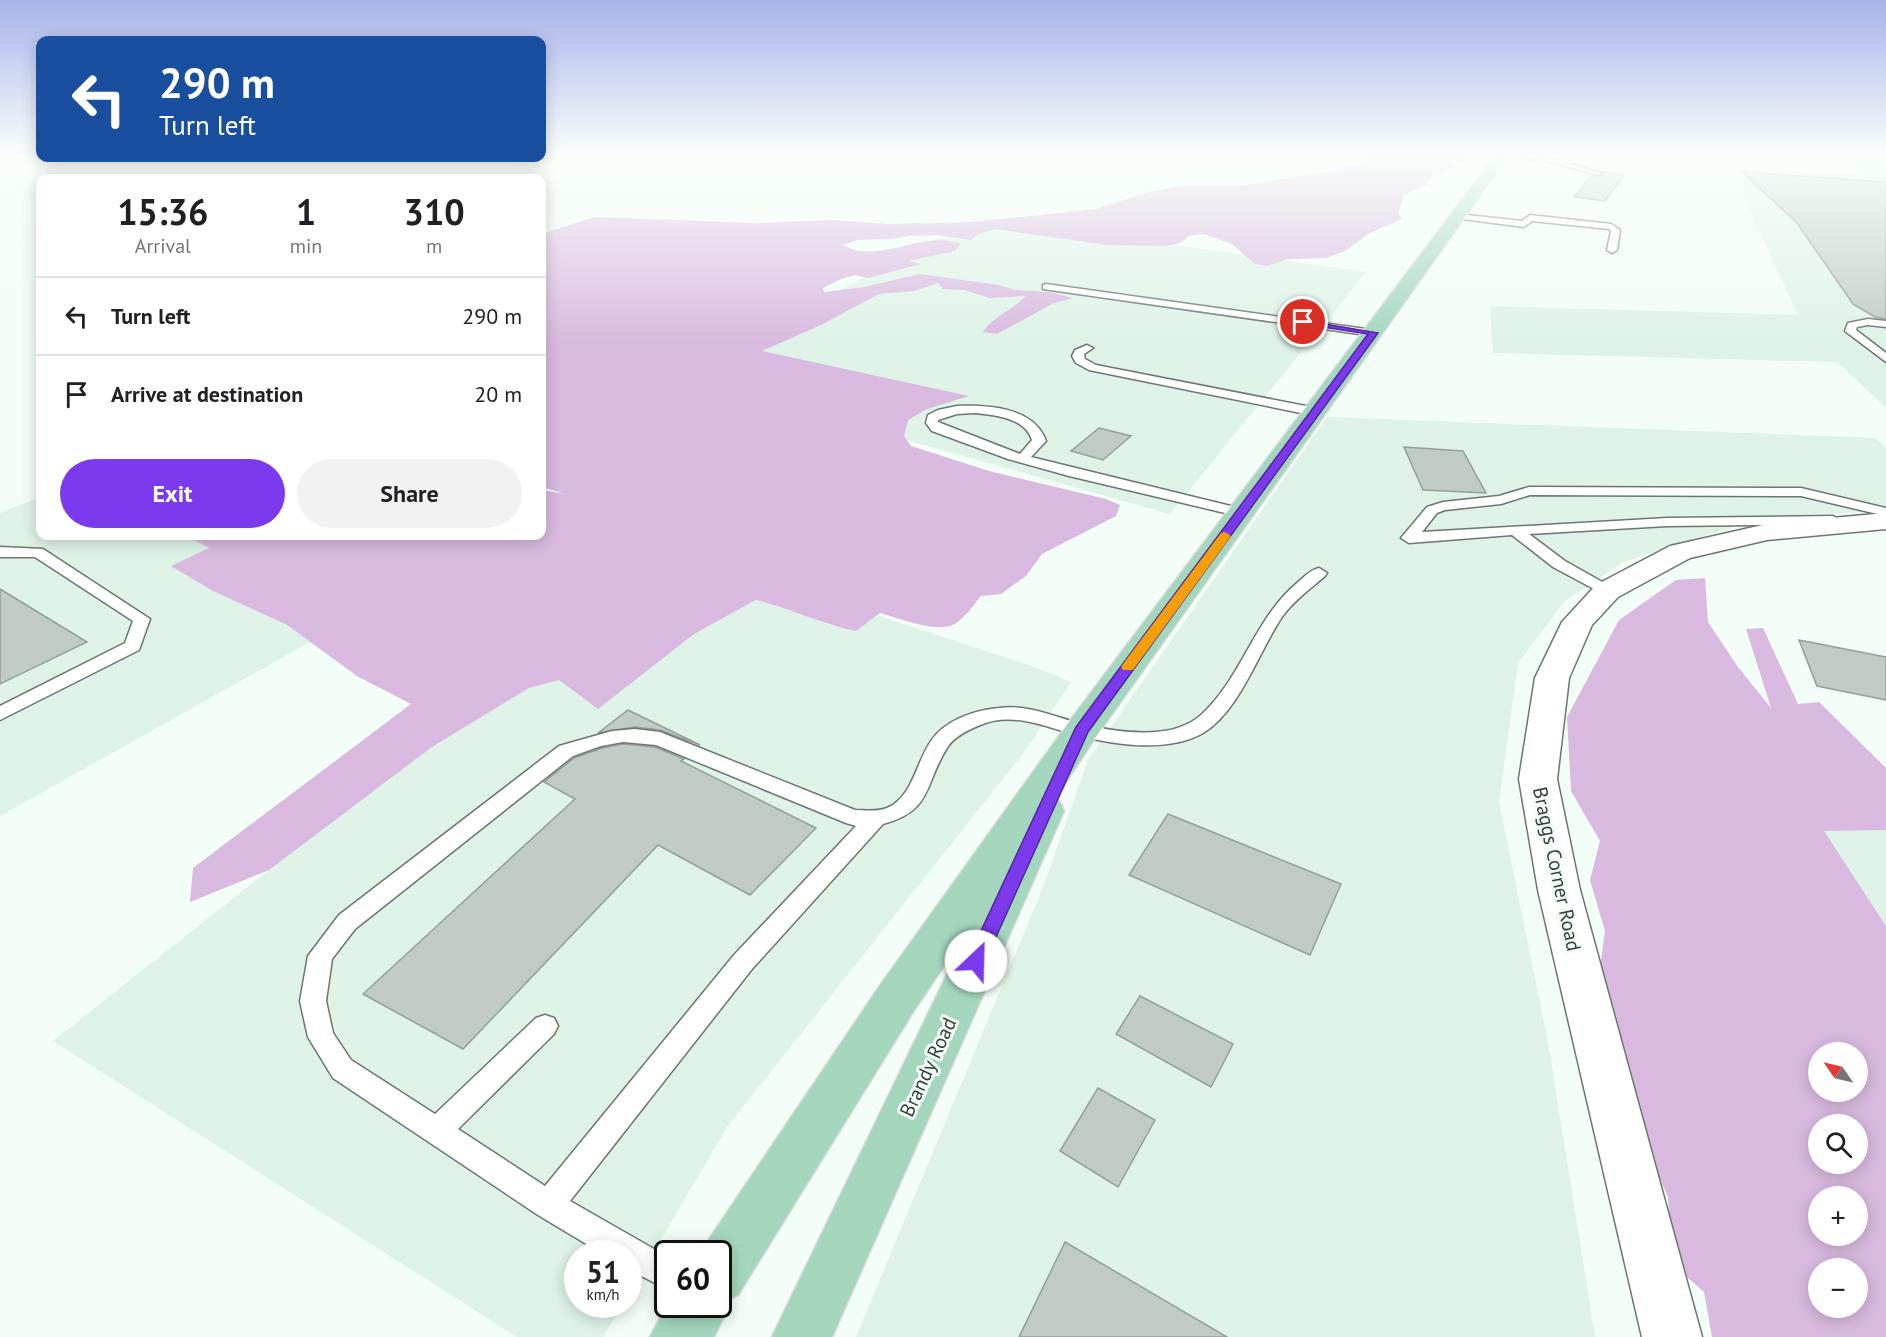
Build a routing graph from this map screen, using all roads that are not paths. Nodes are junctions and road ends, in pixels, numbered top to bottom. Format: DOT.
graph roads {
  1 [pos="1456,218"];
  2 [pos="1478,218"];
  3 [pos="1530,218"];
  4 [pos="1546,218"];
  5 [pos="1612,250"];
  6 [pos="1046,287"];
  7 [pos="1886,324"];
  8 [pos="1373,333"];
  9 [pos="1087,348"];
  10 [pos="1886,359"];
  11 [pos="1316,412"];
  12 [pos="1023,458"];
  13 [pos="1886,512"];
  14 [pos="1242,513"];
  15 [pos="1886,520"];
  16 [pos="1515,530"];
  17 [pos="0,552"];
  18 [pos="1319,573"];
  19 [pos="1608,591"];
  20 [pos="0,714"];
  21 [pos="1082,730"];
  22 [pos="875,819"];
  23 [pos="545,1026"];
  24 [pos="436,1131"];
  25 [pos="548,1205"];
  26 [pos="732,1253"];
  27 [pos="654,1267"];
  28 [pos="691,1318"];
  29 [pos="680,1337"];
  30 [pos="802,1337"];
  31 [pos="1672,1337"];
  1 -- 8 [label="main road, Brandy Road"];
  2 -- 3 [label="lane"];
  4 -- 5 [label="lane"];
  6 -- 8 [label="lane"];
  7 -- 10 [label="lane"];
  8 -- 11 [label="main road, Brandy Road"];
  9 -- 11 [label="lane"];
  11 -- 14 [label="main road, Brandy Road"];
  12 -- 12 [label="lane"];
  12 -- 14 [label="lane"];
  13 -- 16 [label="lane"];
  14 -- 21 [label="main road, Brandy Road"];
  15 -- 16 [label="lane"];
  15 -- 19 [label="main road, Braggs Corner Road"];
  16 -- 19 [label="lane"];
  17 -- 20 [label="lane"];
  18 -- 21 [label="lane"];
  19 -- 31 [label="main road, Braggs Corner Road"];
  21 -- 22 [label="lane"];
  21 -- 26 [label="main road, Brandy Road"];
  21 -- 30 [label="main road, Brandy Road"];
  22 -- 24 [label="lane"];
  22 -- 25 [label="lane"];
  23 -- 24 [label="lane"];
  24 -- 25 [label="lane"];
  25 -- 27 [label="lane"];
  28 -- 29 [label="main road"];
}
